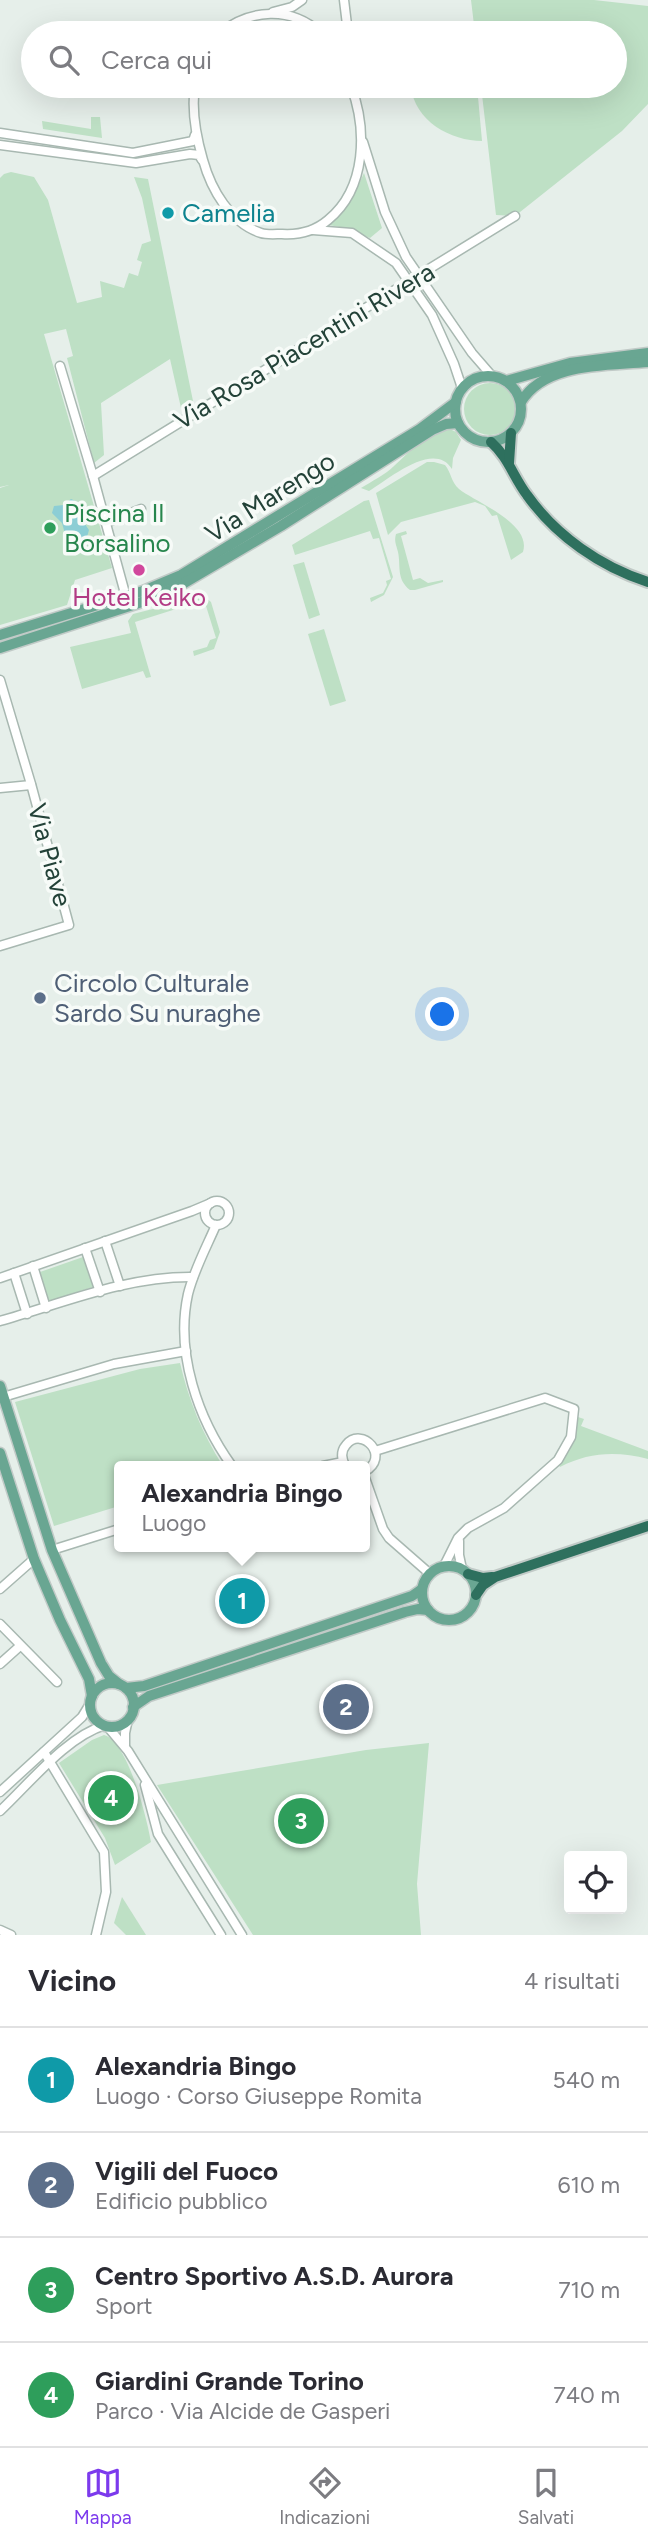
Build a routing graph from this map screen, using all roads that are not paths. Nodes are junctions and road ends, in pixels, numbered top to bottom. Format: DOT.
graph roads {
  1 [pos="302,0"];
  2 [pos="344,0"];
  3 [pos="266,13"];
  4 [pos="239,21"];
  5 [pos="301,21"];
  6 [pos="347,21"];
  7 [pos="194,98"];
  8 [pos="356,98"];
  9 [pos="196,132"];
  10 [pos="0,133"];
  11 [pos="362,139"];
  12 [pos="0,145"];
  13 [pos="203,162"];
  14 [pos="515,216"];
  15 [pos="313,230"];
  16 [pos="420,276"];
  17 [pos="409,282"];
  18 [pos="648,353"];
  19 [pos="648,362"];
  20 [pos="60,366"];
  21 [pos="492,376"];
  22 [pos="506,381"];
  23 [pos="463,388"];
  24 [pos="456,402"];
  25 [pos="521,402"];
  26 [pos="458,424"];
  27 [pos="511,433"];
  28 [pos="491,442"];
  29 [pos="509,463"];
  30 [pos="93,476"];
  31 [pos="141,509"];
  32 [pos="106,523"];
  33 [pos="648,582"];
  34 [pos="126,597"];
  35 [pos="0,635"];
  36 [pos="0,648"];
  37 [pos="0,680"];
  38 [pos="31,785"];
  39 [pos="0,788"];
  40 [pos="0,946"];
  41 [pos="211,1203"];
  42 [pos="186,1213"];
  43 [pos="207,1219"];
  44 [pos="216,1225"];
  45 [pos="105,1241"];
  46 [pos="85,1248"];
  47 [pos="33,1266"];
  48 [pos="14,1273"];
  49 [pos="193,1277"];
  50 [pos="0,1278"];
  51 [pos="120,1286"];
  52 [pos="100,1292"];
  53 [pos="46,1308"];
  54 [pos="27,1314"];
  55 [pos="0,1321"];
  56 [pos="186,1351"];
  57 [pos="0,1386"];
  58 [pos="3,1404"];
  59 [pos="375,1451"];
  60 [pos="0,1452"];
  61 [pos="229,1461"];
  62 [pos="344,1461"];
  63 [pos="370,1468"];
  64 [pos="370,1490"];
  65 [pos="648,1527"];
  66 [pos="114,1531"];
  67 [pos="461,1535"];
  68 [pos="52,1550"];
  69 [pos="34,1559"];
  70 [pos="444,1566"];
  71 [pos="465,1571"];
  72 [pos="429,1573"];
  73 [pos="495,1577"];
  74 [pos="0,1589"];
  75 [pos="422,1589"];
  76 [pos="476,1595"];
  77 [pos="428,1610"];
  78 [pos="0,1624"];
  79 [pos="20,1646"];
  80 [pos="0,1664"];
  81 [pos="57,1682"];
  82 [pos="122,1686"];
  83 [pos="91,1700"];
  84 [pos="134,1707"];
  85 [pos="128,1719"];
  86 [pos="106,1725"];
  87 [pos="128,1751"];
  88 [pos="44,1752"];
  89 [pos="50,1762"];
  90 [pos="143,1775"];
  91 [pos="0,1792"];
  92 [pos="0,1811"];
  93 [pos="0,1930"];
  94 [pos="10,1935"];
  95 [pos="96,1935"];
  96 [pos="221,1935"];
  97 [pos="242,1935"];
  1 -- 3 [label="street"];
  2 -- 6 [label="street"];
  3 -- 4 [label="street"];
  3 -- 5 [label="street"];
  7 -- 9 [label="street"];
  8 -- 11 [label="street"];
  9 -- 10 [label="street"];
  9 -- 13 [label="street"];
  11 -- 15 [label="street"];
  11 -- 16 [label="street"];
  12 -- 13 [label="street"];
  13 -- 15 [label="street"];
  14 -- 16 [label="street, Via Rosa Piacentini Rivera"];
  15 -- 17 [label="street"];
  16 -- 17 [label="street, Via Rosa Piacentini Rivera"];
  16 -- 21 [label="street"];
  17 -- 23 [label="street"];
  17 -- 30 [label="street, Via Rosa Piacentini Rivera"];
  18 -- 22 [label="main road"];
  19 -- 25 [label="main road"];
  20 -- 30 [label="street"];
  21 -- 22 [label="main road"];
  21 -- 23 [label="main road"];
  22 -- 25 [label="main road"];
  23 -- 24 [label="main road"];
  24 -- 26 [label="main road"];
  24 -- 34 [label="main road, Via Marengo"];
  25 -- 27 [label="main road"];
  26 -- 28 [label="main road"];
  26 -- 36 [label="main road"];
  27 -- 28 [label="main road"];
  27 -- 29 [label="highway"];
  28 -- 29 [label="highway"];
  29 -- 33 [label="highway"];
  30 -- 32 [label="street"];
  31 -- 32 [label="street"];
  32 -- 34 [label="street"];
  34 -- 35 [label="main road, Via Marengo"];
  37 -- 38 [label="street, Via Piave"];
  38 -- 39 [label="street, Via Piave"];
  38 -- 40 [label="street, Via Piave"];
  41 -- 42 [label="street"];
  41 -- 43 [label="street"];
  41 -- 44 [label="street"];
  42 -- 43 [label="street"];
  42 -- 45 [label="street"];
  43 -- 44 [label="street"];
  44 -- 49 [label="street"];
  45 -- 46 [label="street"];
  45 -- 51 [label="street"];
  46 -- 47 [label="street"];
  46 -- 52 [label="street"];
  47 -- 48 [label="street"];
  47 -- 53 [label="street"];
  48 -- 50 [label="street"];
  48 -- 54 [label="street"];
  49 -- 51 [label="street"];
  49 -- 56 [label="street"];
  51 -- 52 [label="street"];
  52 -- 53 [label="street"];
  53 -- 54 [label="street"];
  54 -- 55 [label="street"];
  56 -- 58 [label="street"];
  56 -- 61 [label="street"];
  57 -- 58 [label="main road"];
  58 -- 68 [label="main road"];
  59 -- 62 [label="street"];
  59 -- 63 [label="street"];
  59 -- 67 [label="street"];
  60 -- 69 [label="main road"];
  64 -- 72 [label="street"];
  65 -- 73 [label="highway"];
  66 -- 68 [label="street"];
  67 -- 70 [label="street"];
  67 -- 71 [label="street"];
  68 -- 69 [label="main road"];
  68 -- 82 [label="main road"];
  69 -- 74 [label="street"];
  69 -- 83 [label="main road"];
  70 -- 71 [label="main road"];
  70 -- 72 [label="main road"];
  71 -- 73 [label="highway"];
  71 -- 76 [label="main road"];
  72 -- 75 [label="main road"];
  73 -- 76 [label="highway"];
  75 -- 77 [label="main road"];
  75 -- 82 [label="main road"];
  76 -- 77 [label="main road"];
  77 -- 84 [label="main road"];
  78 -- 79 [label="street"];
  79 -- 80 [label="street"];
  79 -- 81 [label="street"];
  82 -- 83 [label="main road"];
  82 -- 84 [label="main road"];
  83 -- 86 [label="main road"];
  83 -- 88 [label="street"];
  84 -- 85 [label="main road"];
  85 -- 86 [label="main road"];
  85 -- 87 [label="street"];
  86 -- 87 [label="street"];
  86 -- 89 [label="street"];
  87 -- 90 [label="street"];
  88 -- 89 [label="street"];
  88 -- 91 [label="street"];
  89 -- 92 [label="street"];
  89 -- 95 [label="street"];
  90 -- 96 [label="street"];
  90 -- 97 [label="street"];
  93 -- 94 [label="street"];
}
